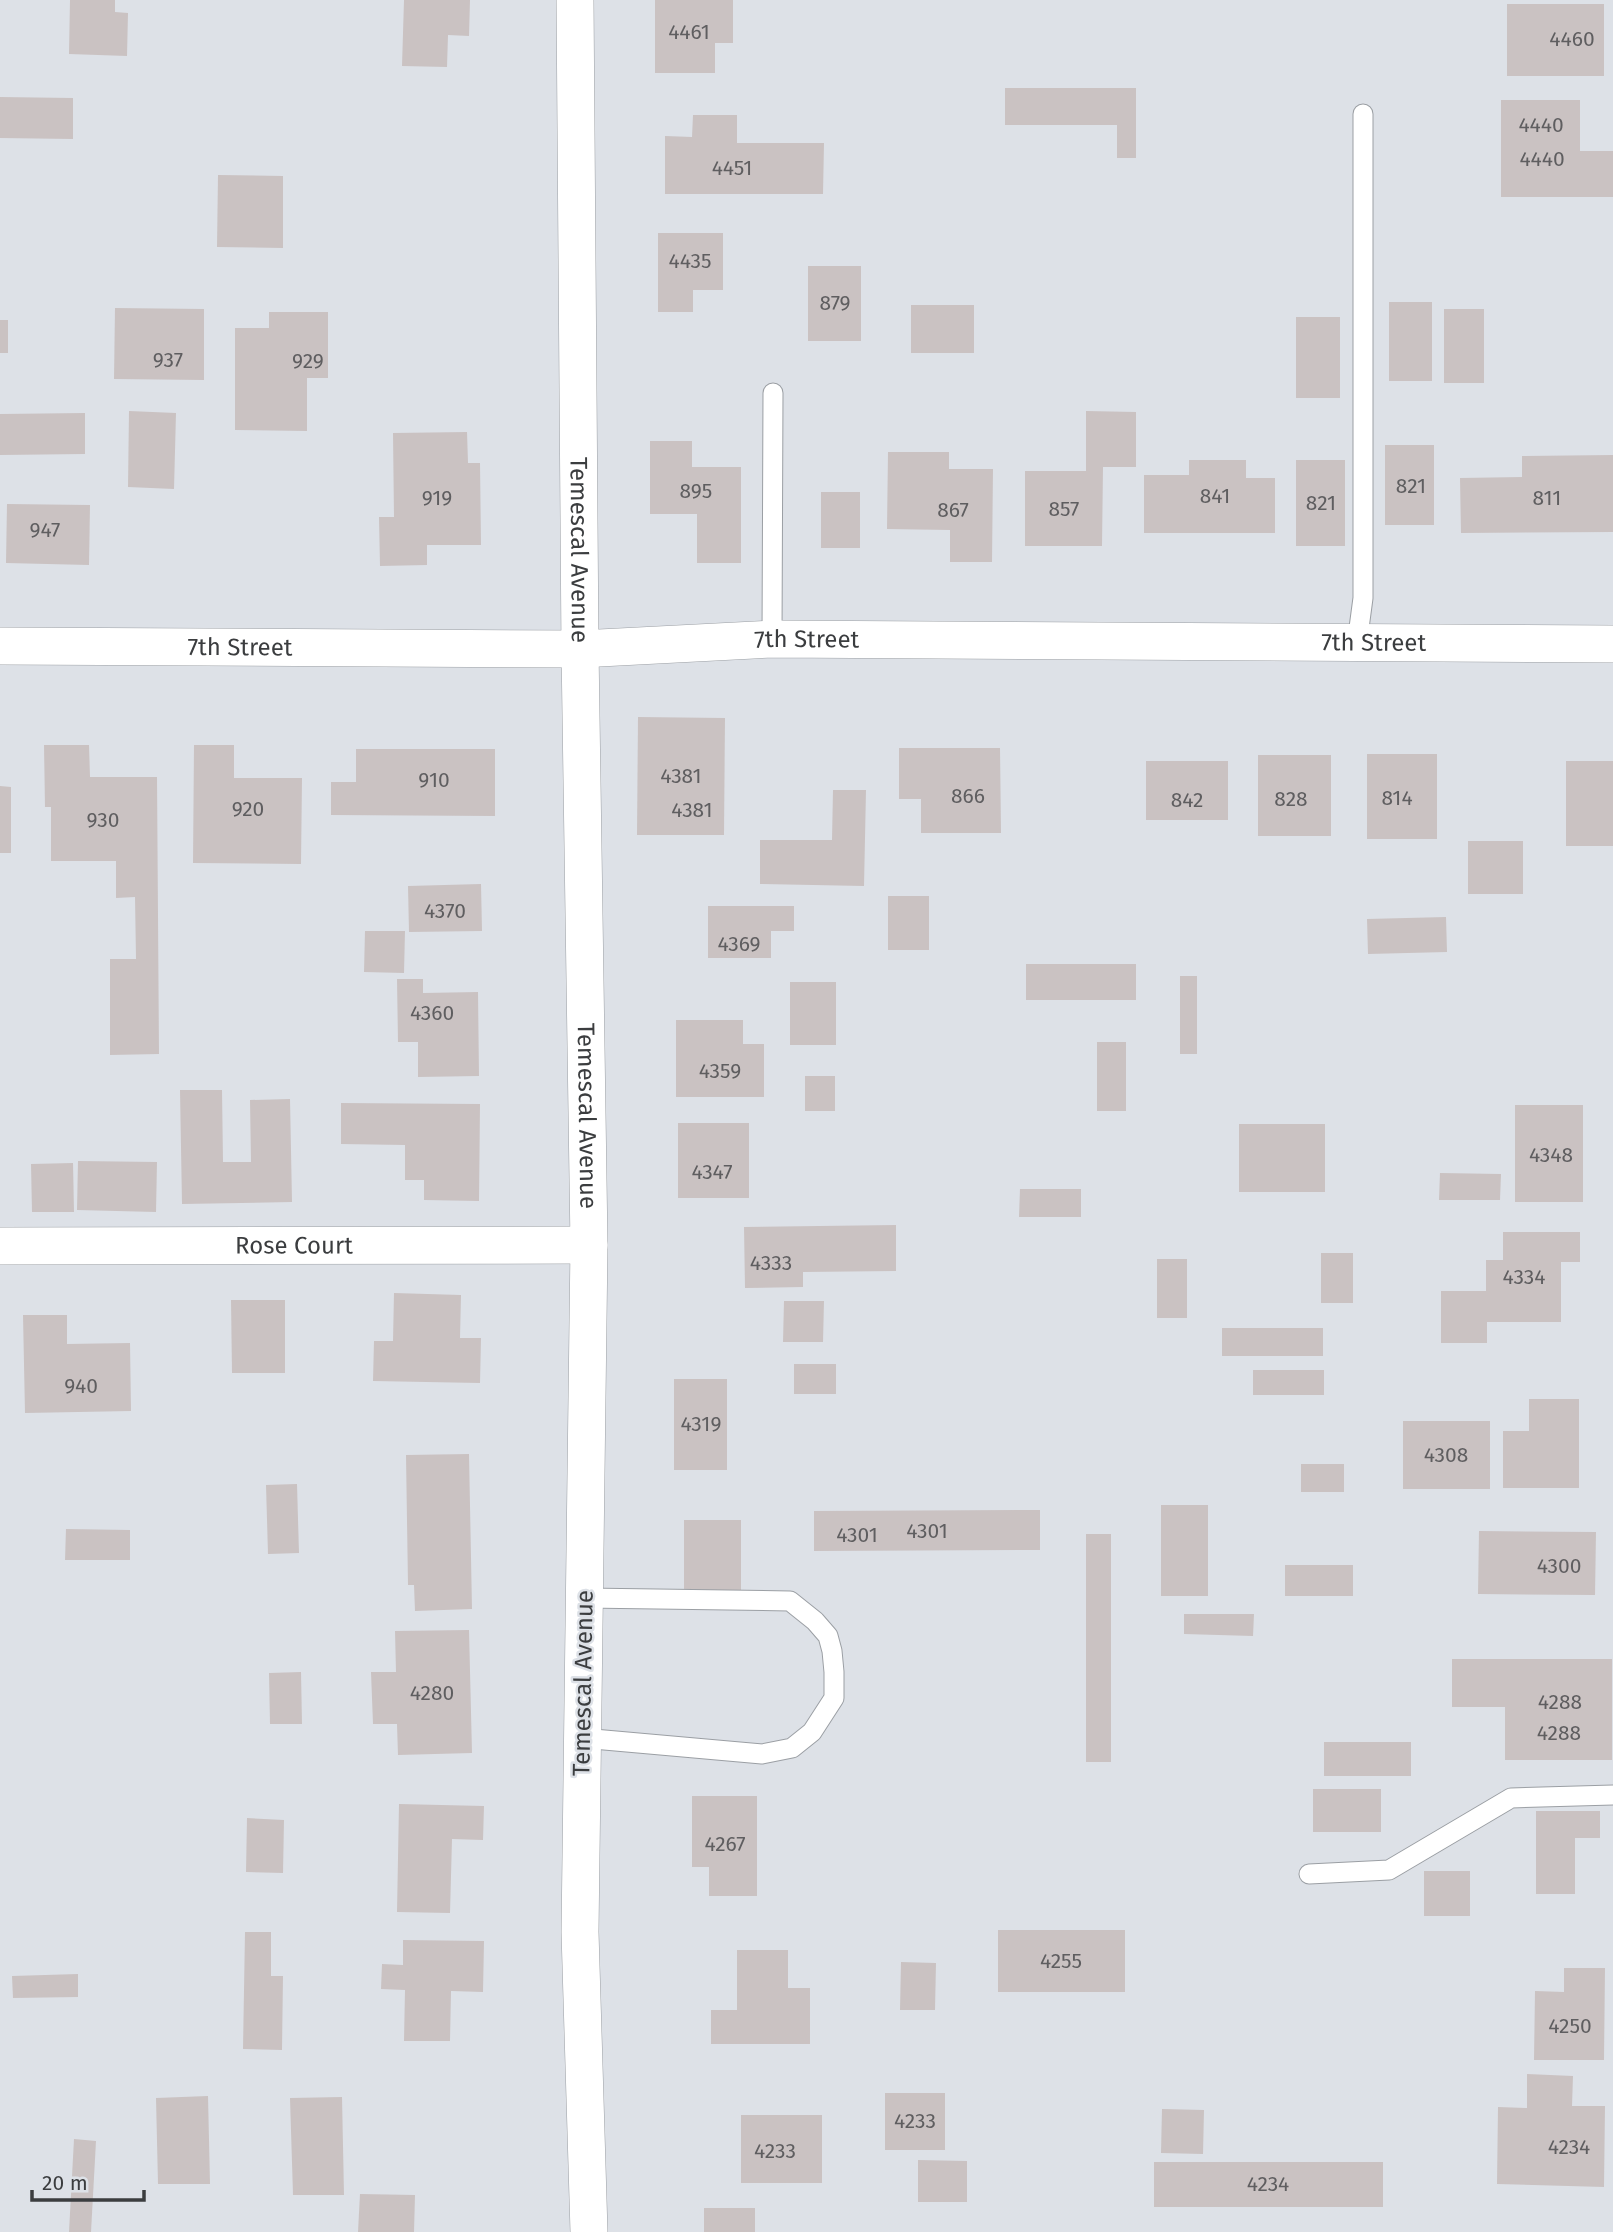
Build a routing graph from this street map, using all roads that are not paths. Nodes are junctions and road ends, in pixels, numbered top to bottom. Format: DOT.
graph roads {
  1 [pos="575,0"];
  2 [pos="1363,114"];
  3 [pos="773,393"];
  4 [pos="772,639"];
  5 [pos="1357,643"];
  6 [pos="1613,644"];
  7 [pos="0,646"];
  8 [pos="580,649"];
  9 [pos="589,1245"];
  10 [pos="0,1246"];
  11 [pos="584,1598"];
  12 [pos="582,1738"];
  13 [pos="1613,1795"];
  14 [pos="1309,1874"];
  15 [pos="589,2232"];
  1 -- 8 [label="street, Temescal Avenue"];
  2 -- 5 [label="lane"];
  3 -- 4 [label="lane"];
  4 -- 5 [label="street, 7th Street"];
  4 -- 8 [label="street, 7th Street"];
  5 -- 6 [label="street, 7th Street"];
  7 -- 8 [label="street, 7th Street"];
  8 -- 9 [label="street, Temescal Avenue"];
  9 -- 10 [label="street, Rose Court"];
  9 -- 11 [label="street, Temescal Avenue"];
  11 -- 12 [label="street, Temescal Avenue"];
  11 -- 12 [label="lane"];
  12 -- 15 [label="street, Temescal Avenue"];
  13 -- 14 [label="lane"];
}
